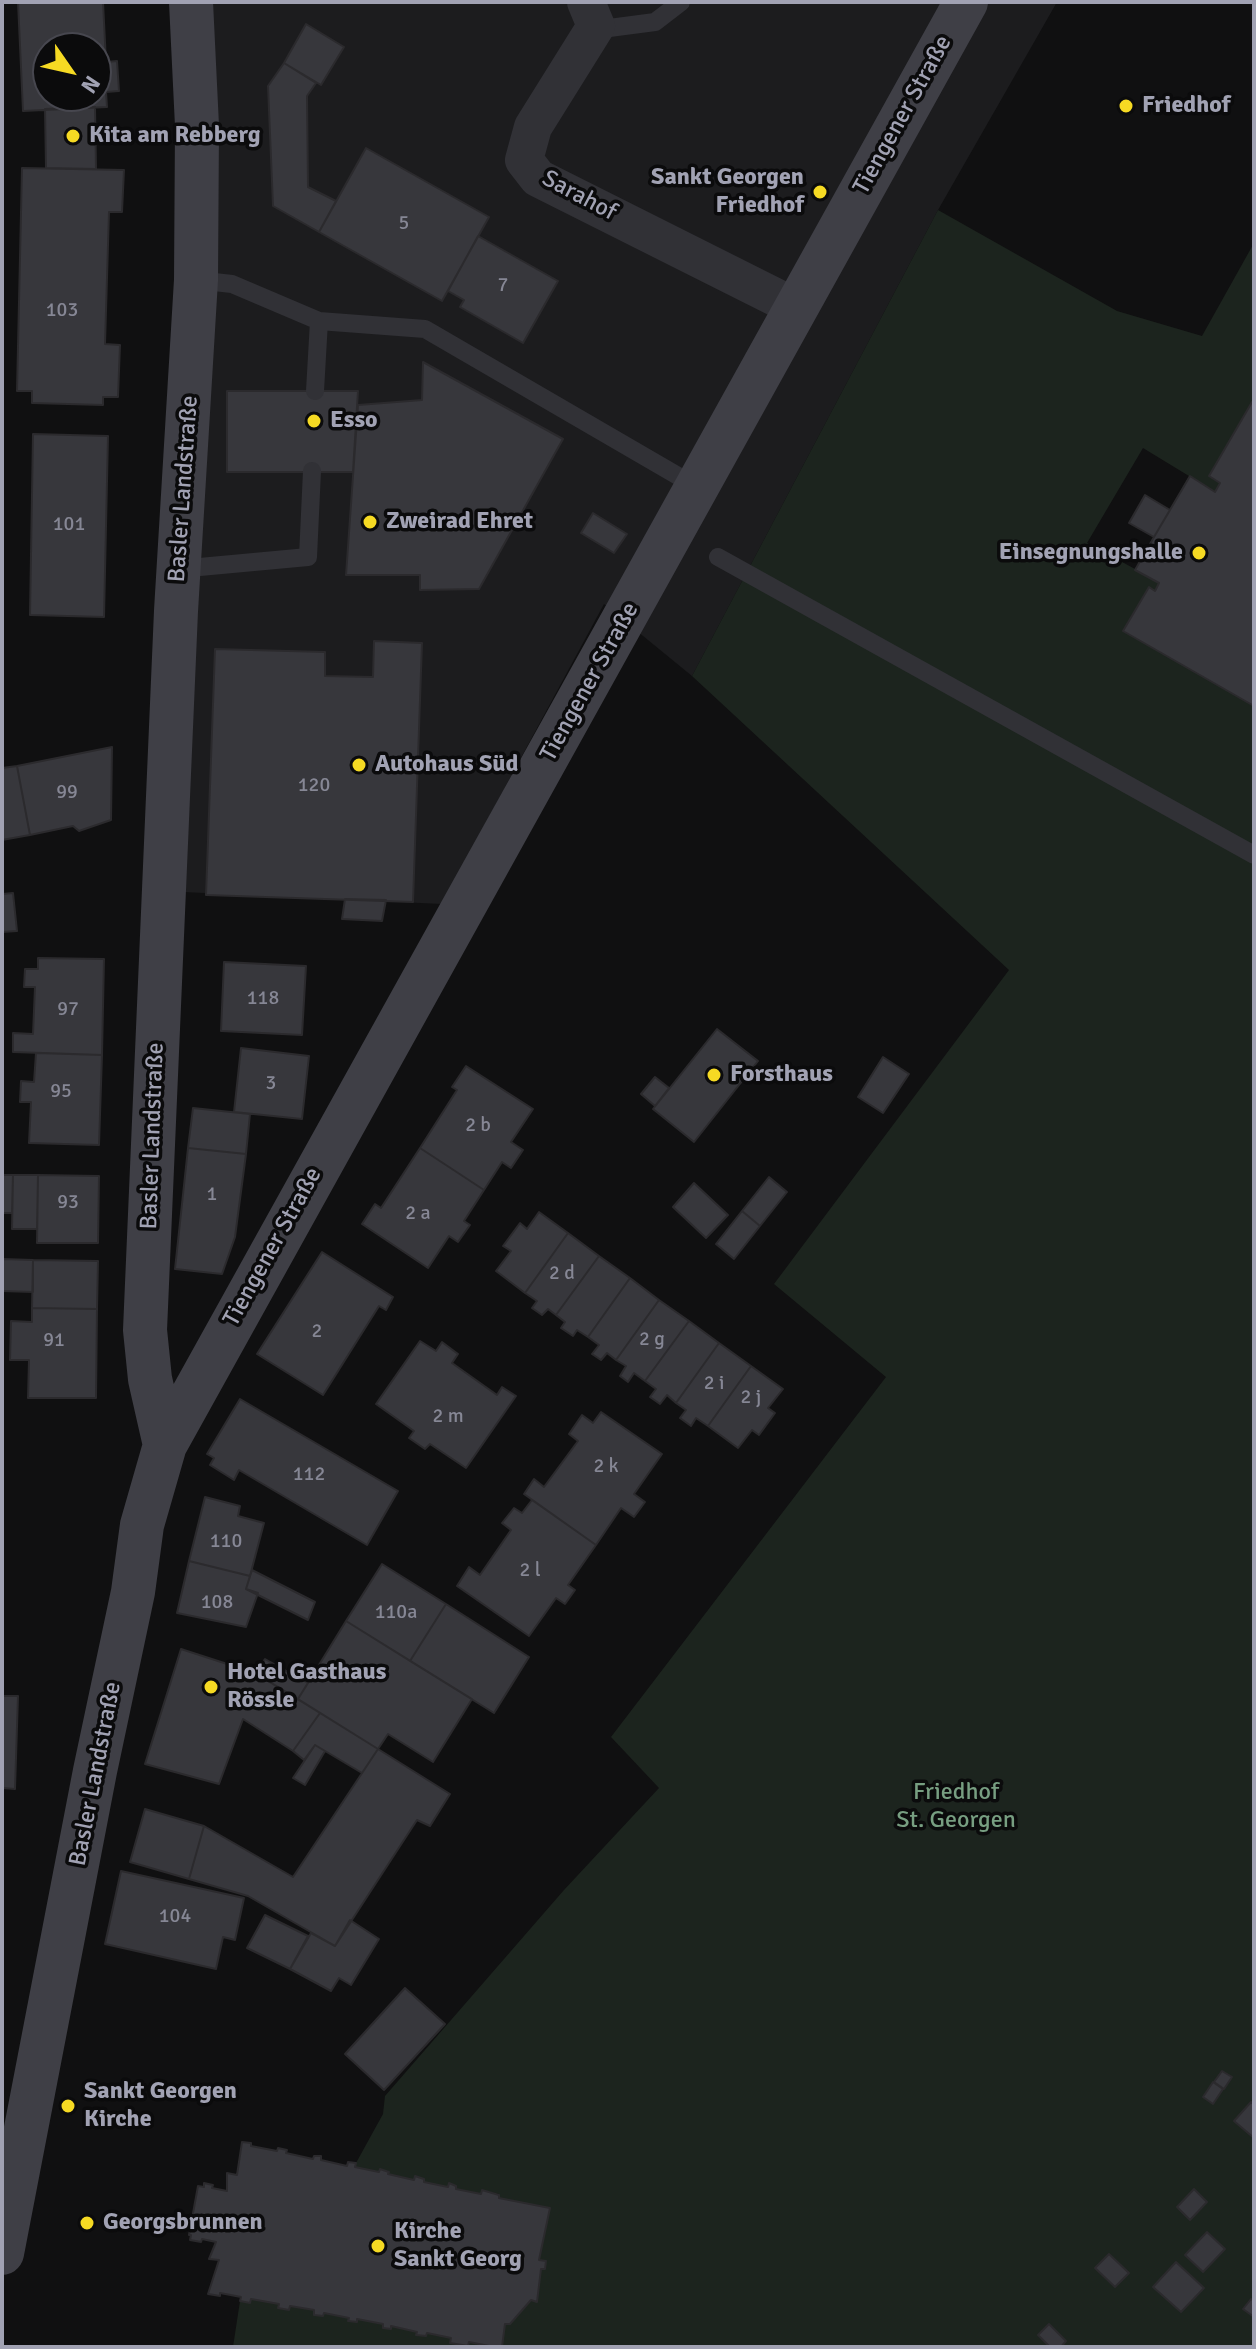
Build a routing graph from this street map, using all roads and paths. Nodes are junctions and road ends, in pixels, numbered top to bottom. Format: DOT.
graph roads {
  1 [pos="191,2"];
  2 [pos="681,2"];
  3 [pos="966,2"];
  4 [pos="590,16"];
  5 [pos="196,280"];
  6 [pos="797,308"];
  7 [pos="319,321"];
  8 [pos="315,391"];
  9 [pos="312,471"];
  10 [pos="697,487"];
  11 [pos="718,557"];
  12 [pos="178,569"];
  13 [pos="1254,855"];
  14 [pos="165,1445"];
  15 [pos="10,2179"];
  16 [pos="2,2253"];
  1 -- 5 [label="street, Basler Landstraße"];
  2 -- 4 [label="lane"];
  3 -- 6 [label="street, Tiengener Straße"];
  4 -- 6 [label="street, Sarahof"];
  5 -- 7 [label="lane"];
  5 -- 12 [label="street, Basler Landstraße"];
  6 -- 10 [label="street, Tiengener Straße"];
  7 -- 8 [label="lane"];
  7 -- 10 [label="lane"];
  9 -- 12 [label="lane"];
  10 -- 14 [label="street, Tiengener Straße"];
  11 -- 13 [label="lane"];
  12 -- 14 [label="street, Basler Landstraße"];
  14 -- 15 [label="street, Basler Landstraße"];
  15 -- 16 [label="street, Basler Landstraße"];
}
